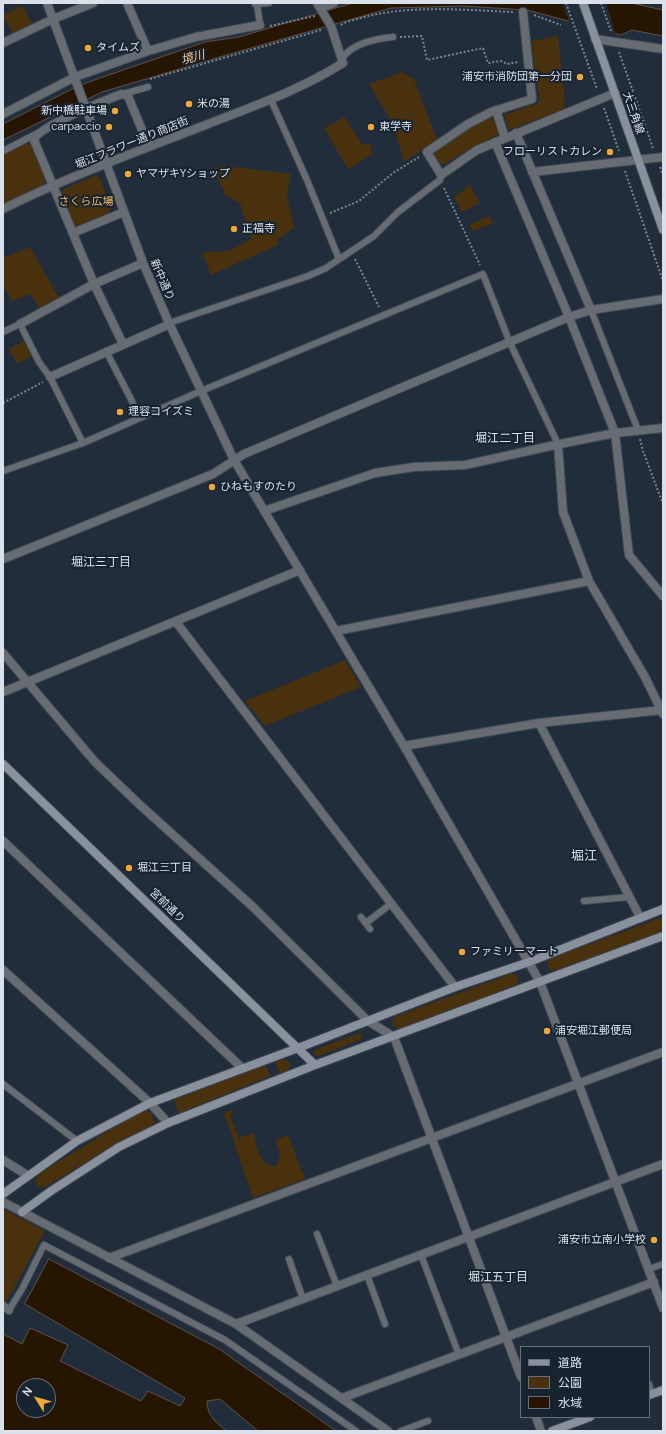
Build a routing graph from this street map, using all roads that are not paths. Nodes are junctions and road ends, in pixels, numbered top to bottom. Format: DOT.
graph roads {
  1 [pos="47,3"];
  2 [pos="93,3"];
  3 [pos="127,3"];
  4 [pos="256,3"];
  5 [pos="269,3"];
  6 [pos="334,3"];
  7 [pos="583,3"];
  8 [pos="320,8"];
  9 [pos="523,12"];
  10 [pos="53,19"];
  11 [pos="260,25"];
  12 [pos="593,35"];
  13 [pos="393,38"];
  14 [pos="3,43"];
  15 [pos="663,49"];
  16 [pos="148,51"];
  17 [pos="342,58"];
  18 [pos="76,80"];
  19 [pos="148,87"];
  20 [pos="615,93"];
  21 [pos="123,94"];
  22 [pos="270,100"];
  23 [pos="85,107"];
  24 [pos="496,110"];
  25 [pos="3,114"];
  26 [pos="38,133"];
  27 [pos="516,133"];
  28 [pos="505,138"];
  29 [pos="495,142"];
  30 [pos="149,147"];
  31 [pos="3,150"];
  32 [pos="659,157"];
  33 [pos="638,160"];
  34 [pos="106,164"];
  35 [pos="532,172"];
  36 [pos="440,177"];
  37 [pos="54,186"];
  38 [pos="3,209"];
  39 [pos="124,212"];
  40 [pos="663,230"];
  41 [pos="73,233"];
  42 [pos="339,259"];
  43 [pos="143,263"];
  44 [pos="94,284"];
  45 [pos="663,299"];
  46 [pos="590,310"];
  47 [pos="569,317"];
  48 [pos="20,324"];
  49 [pos="169,324"];
  50 [pos="3,332"];
  51 [pos="510,343"];
  52 [pos="123,344"];
  53 [pos="106,351"];
  54 [pos="50,377"];
  55 [pos="201,391"];
  56 [pos="138,418"];
  57 [pos="663,428"];
  58 [pos="638,430"];
  59 [pos="615,433"];
  60 [pos="83,443"];
  61 [pos="558,444"];
  62 [pos="234,460"];
  63 [pos="3,472"];
  64 [pos="264,511"];
  65 [pos="3,559"];
  66 [pos="300,570"];
  67 [pos="589,581"];
  68 [pos="663,596"];
  69 [pos="176,622"];
  70 [pos="336,632"];
  71 [pos="3,653"];
  72 [pos="27,682"];
  73 [pos="3,692"];
  74 [pos="662,712"];
  75 [pos="539,723"];
  76 [pos="404,746"];
  77 [pos="3,764"];
  78 [pos="3,841"];
  79 [pos="630,897"];
  80 [pos="584,901"];
  81 [pos="392,903"];
  82 [pos="663,909"];
  83 [pos="361,917"];
  84 [pos="640,917"];
  85 [pos="366,923"];
  86 [pos="370,929"];
  87 [pos="663,936"];
  88 [pos="529,962"];
  89 [pos="3,970"];
  90 [pos="540,982"];
  91 [pos="455,987"];
  92 [pos="368,1021"];
  93 [pos="394,1037"];
  94 [pos="298,1048"];
  95 [pos="663,1052"];
  96 [pos="315,1065"];
  97 [pos="242,1068"];
  98 [pos="579,1083"];
  99 [pos="3,1084"];
  100 [pos="150,1103"];
  101 [pos="168,1123"];
  102 [pos="432,1138"];
  103 [pos="77,1140"];
  104 [pos="3,1160"];
  105 [pos="663,1164"];
  106 [pos="27,1175"];
  107 [pos="614,1182"];
  108 [pos="3,1194"];
  109 [pos="3,1202"];
  110 [pos="22,1212"];
  111 [pos="317,1234"];
  112 [pos="468,1236"];
  113 [pos="421,1255"];
  114 [pos="109,1258"];
  115 [pos="288,1259"];
  116 [pos="663,1264"];
  117 [pos="649,1269"];
  118 [pos="367,1275"];
  119 [pos="654,1282"];
  120 [pos="337,1286"];
  121 [pos="303,1299"];
  122 [pos="6,1308"];
  123 [pos="663,1308"];
  124 [pos="236,1324"];
  125 [pos="385,1324"];
  126 [pos="506,1337"];
  127 [pos="459,1355"];
  128 [pos="520,1374"];
  129 [pos="663,1390"];
  130 [pos="651,1394"];
  131 [pos="342,1398"];
  132 [pos="536,1418"];
  133 [pos="587,1418"];
  134 [pos="428,1420"];
  135 [pos="356,1431"];
  136 [pos="388,1431"];
  137 [pos="401,1431"];
  138 [pos="541,1431"];
  139 [pos="552,1431"];
  1 -- 10 [label="street"];
  2 -- 10 [label="street"];
  3 -- 16 [label="street"];
  4 -- 5 [label="lane"];
  4 -- 11 [label="lane"];
  6 -- 8 [label="street"];
  7 -- 12 [label="street, 大三角線"];
  8 -- 17 [label="street"];
  9 -- 24 [label="street"];
  10 -- 14 [label="street"];
  10 -- 18 [label="street"];
  11 -- 16 [label="street"];
  12 -- 15 [label="street"];
  12 -- 20 [label="street, 大三角線"];
  13 -- 17 [label="lane"];
  16 -- 18 [label="street"];
  17 -- 22 [label="street, 堀江フラワー通り商店街"];
  18 -- 23 [label="street, 新中通り"];
  18 -- 25 [label="street"];
  19 -- 21 [label="lane"];
  20 -- 27 [label="street"];
  20 -- 33 [label="street, 大三角線"];
  21 -- 23 [label="street"];
  21 -- 30 [label="street"];
  22 -- 30 [label="street, 堀江フラワー通り商店街"];
  22 -- 42 [label="lane"];
  23 -- 26 [label="street"];
  23 -- 34 [label="street, 新中通り"];
  24 -- 28 [label="street"];
  24 -- 36 [label="street"];
  26 -- 31 [label="lane"];
  26 -- 37 [label="street"];
  27 -- 28 [label="street"];
  27 -- 35 [label="street"];
  28 -- 29 [label="street"];
  29 -- 36 [label="street"];
  29 -- 47 [label="street"];
  30 -- 34 [label="street, 堀江フラワー通り商店街"];
  32 -- 33 [label="street"];
  33 -- 35 [label="street"];
  33 -- 40 [label="street, 大三角線"];
  34 -- 37 [label="street, 堀江フラワー通り商店街"];
  34 -- 39 [label="street, 新中通り"];
  35 -- 46 [label="street"];
  36 -- 42 [label="lane"];
  37 -- 38 [label="street, 堀江フラワー通り商店街"];
  37 -- 41 [label="street"];
  39 -- 41 [label="street"];
  39 -- 43 [label="street, 新中通り"];
  41 -- 44 [label="street"];
  42 -- 49 [label="lane"];
  43 -- 44 [label="street"];
  43 -- 49 [label="street, 新中通り"];
  44 -- 48 [label="street"];
  44 -- 52 [label="street"];
  45 -- 46 [label="street"];
  46 -- 47 [label="street"];
  46 -- 58 [label="lane"];
  47 -- 51 [label="street"];
  47 -- 59 [label="street"];
  48 -- 50 [label="lane"];
  48 -- 54 [label="lane"];
  49 -- 52 [label="street"];
  49 -- 55 [label="street, 新中通り"];
  51 -- 55 [label="lane"];
  51 -- 61 [label="lane"];
  51 -- 62 [label="street"];
  52 -- 53 [label="street"];
  53 -- 54 [label="street"];
  53 -- 56 [label="lane"];
  54 -- 60 [label="lane"];
  55 -- 56 [label="lane"];
  55 -- 62 [label="street, 新中通り"];
  56 -- 60 [label="lane"];
  57 -- 58 [label="street"];
  58 -- 59 [label="street"];
  59 -- 61 [label="street"];
  59 -- 68 [label="street"];
  60 -- 63 [label="lane"];
  61 -- 64 [label="street"];
  61 -- 67 [label="street"];
  62 -- 64 [label="street, 新中通り"];
  62 -- 65 [label="street"];
  64 -- 66 [label="street, 新中通り"];
  66 -- 69 [label="street"];
  66 -- 70 [label="street, 新中通り"];
  67 -- 70 [label="street"];
  67 -- 74 [label="street"];
  69 -- 72 [label="street"];
  69 -- 81 [label="street"];
  70 -- 76 [label="street, 新中通り"];
  71 -- 72 [label="street"];
  72 -- 73 [label="street"];
  72 -- 92 [label="street"];
  74 -- 75 [label="street"];
  75 -- 76 [label="street"];
  75 -- 79 [label="street"];
  76 -- 88 [label="street, 新中通り"];
  77 -- 94 [label="street, 宮前通り"];
  78 -- 97 [label="street"];
  79 -- 80 [label="lane"];
  79 -- 84 [label="street"];
  81 -- 85 [label="lane"];
  81 -- 91 [label="street"];
  82 -- 84 [label="street"];
  83 -- 85 [label="lane"];
  84 -- 88 [label="street"];
  85 -- 86 [label="lane"];
  87 -- 90 [label="street"];
  88 -- 90 [label="street, 新中通り"];
  88 -- 91 [label="street"];
  89 -- 100 [label="street"];
  90 -- 93 [label="street"];
  90 -- 98 [label="street, 新中通り"];
  91 -- 92 [label="street"];
  92 -- 93 [label="street"];
  92 -- 94 [label="street"];
  93 -- 96 [label="street"];
  93 -- 102 [label="street"];
  94 -- 96 [label="street, 宮前通り"];
  94 -- 97 [label="street"];
  95 -- 98 [label="street"];
  96 -- 101 [label="street"];
  97 -- 100 [label="street"];
  98 -- 102 [label="street"];
  98 -- 107 [label="street, 新中通り"];
  99 -- 103 [label="lane"];
  100 -- 101 [label="street"];
  100 -- 103 [label="street"];
  101 -- 110 [label="street"];
  102 -- 112 [label="street"];
  102 -- 114 [label="street"];
  103 -- 106 [label="street"];
  104 -- 106 [label="street"];
  105 -- 107 [label="street"];
  106 -- 108 [label="street"];
  107 -- 112 [label="street"];
  107 -- 117 [label="street, 新中通り"];
  109 -- 110 [label="street"];
  110 -- 114 [label="street"];
  111 -- 120 [label="lane"];
  112 -- 113 [label="street"];
  112 -- 126 [label="street"];
  113 -- 118 [label="street"];
  113 -- 127 [label="lane"];
  114 -- 124 [label="street"];
  115 -- 121 [label="lane"];
  116 -- 117 [label="lane"];
  117 -- 119 [label="street, 新中通り"];
  118 -- 120 [label="street"];
  118 -- 125 [label="lane"];
  119 -- 123 [label="street, 新中通り"];
  119 -- 126 [label="street"];
  120 -- 121 [label="street"];
  121 -- 124 [label="street"];
  122 -- 135 [label="lane"];
  124 -- 131 [label="street"];
  126 -- 127 [label="street"];
  126 -- 128 [label="street"];
  127 -- 131 [label="street"];
  129 -- 130 [label="street"];
  131 -- 136 [label="street"];
  132 -- 138 [label="street"];
  133 -- 139 [label="street"];
  134 -- 137 [label="lane"];
}
